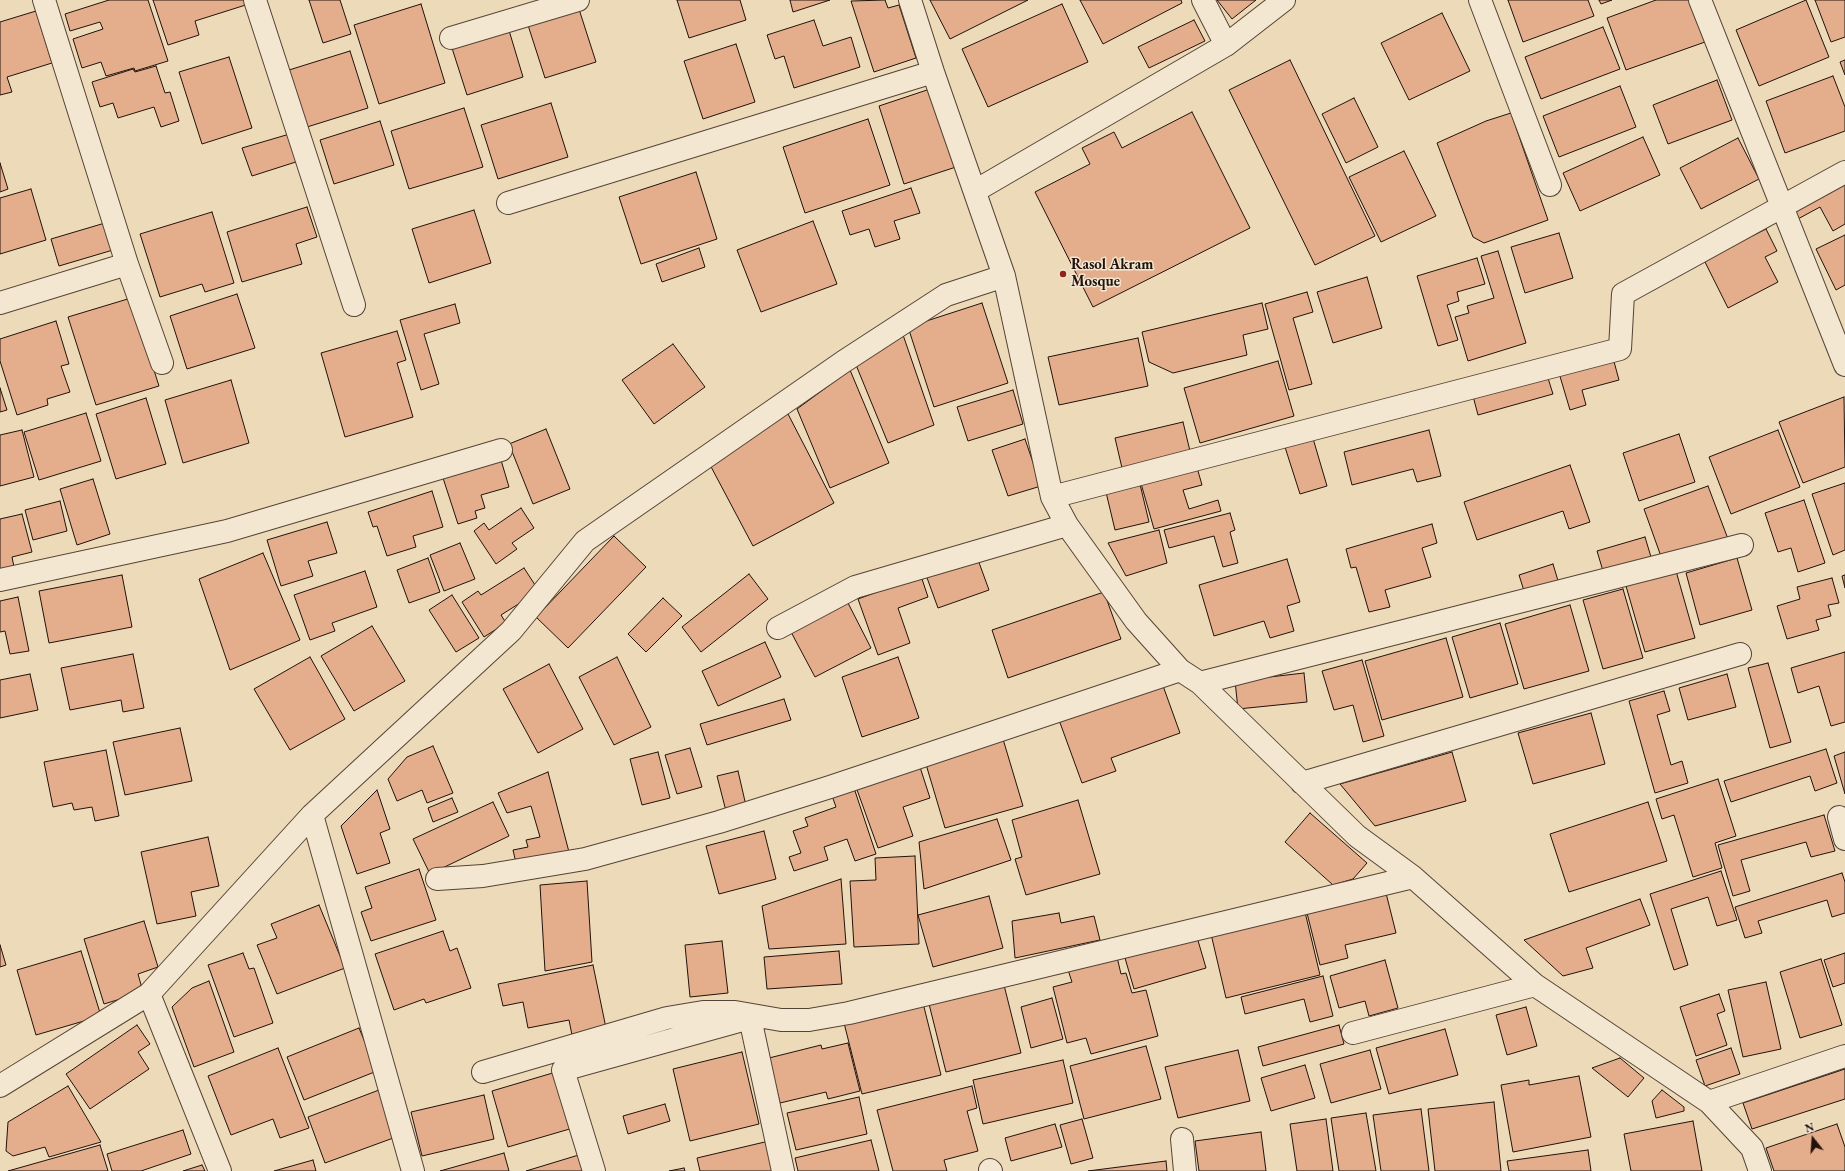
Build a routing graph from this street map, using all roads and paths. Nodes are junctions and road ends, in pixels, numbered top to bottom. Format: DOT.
graph roads {
  1 [pos="44,0"];
  2 [pos="255,0"];
  3 [pos="578,0"];
  4 [pos="910,0"];
  5 [pos="1203,0"];
  6 [pos="1284,0"];
  7 [pos="1480,0"];
  8 [pos="1700,0"];
  9 [pos="451,38"];
  10 [pos="1226,45"];
  11 [pos="933,72"];
  12 [pos="1845,172"];
  13 [pos="1550,185"];
  14 [pos="975,191"];
  15 [pos="508,203"];
  16 [pos="1782,206"];
  17 [pos="127,264"];
  18 [pos="1004,276"];
  19 [pos="0,303"];
  20 [pos="354,305"];
  21 [pos="162,364"];
  22 [pos="1845,365"];
  23 [pos="501,450"];
  24 [pos="1052,497"];
  25 [pos="1067,525"];
  26 [pos="1742,545"];
  27 [pos="0,580"];
  28 [pos="778,628"];
  29 [pos="1740,654"];
  30 [pos="1180,670"];
  31 [pos="1200,683"];
  32 [pos="1302,783"];
  33 [pos="312,815"];
  34 [pos="1839,817"];
  35 [pos="1845,839"];
  36 [pos="1414,876"];
  37 [pos="437,879"];
  38 [pos="1535,985"];
  39 [pos="149,994"];
  40 [pos="1353,1033"];
  41 [pos="1845,1056"];
  42 [pos="483,1072"];
  43 [pos="0,1086"];
  44 [pos="1709,1102"];
  45 [pos="1182,1139"];
  46 [pos="220,1171"];
  47 [pos="413,1171"];
  48 [pos="594,1171"];
  49 [pos="783,1171"];
  50 [pos="1185,1171"];
  51 [pos="1760,1171"];
  1 -- 17 [label="street"];
  2 -- 20 [label="street"];
  3 -- 9 [label="street"];
  4 -- 11 [label="street"];
  5 -- 10 [label="street"];
  6 -- 10 [label="street"];
  7 -- 13 [label="street"];
  8 -- 16 [label="street"];
  10 -- 14 [label="street"];
  11 -- 14 [label="street"];
  11 -- 15 [label="street"];
  12 -- 16 [label="street"];
  14 -- 18 [label="street"];
  16 -- 22 [label="street"];
  16 -- 24 [label="street"];
  17 -- 19 [label="street"];
  17 -- 21 [label="street"];
  18 -- 24 [label="street"];
  18 -- 33 [label="street"];
  23 -- 27 [label="street"];
  24 -- 25 [label="street"];
  25 -- 28 [label="street"];
  25 -- 30 [label="street"];
  26 -- 31 [label="street"];
  29 -- 32 [label="street"];
  30 -- 31 [label="street"];
  30 -- 37 [label="street"];
  31 -- 32 [label="street"];
  32 -- 36 [label="street"];
  33 -- 39 [label="street"];
  33 -- 47 [label="street"];
  34 -- 35 [label="street"];
  36 -- 38 [label="street"];
  36 -- 42 [label="street"];
  38 -- 40 [label="street"];
  38 -- 44 [label="street"];
  39 -- 43 [label="street"];
  39 -- 46 [label="street"];
  41 -- 44 [label="street"];
  44 -- 51 [label="street"];
  45 -- 50 [label="street"];
  48 -- 49 [label="street"];
}
